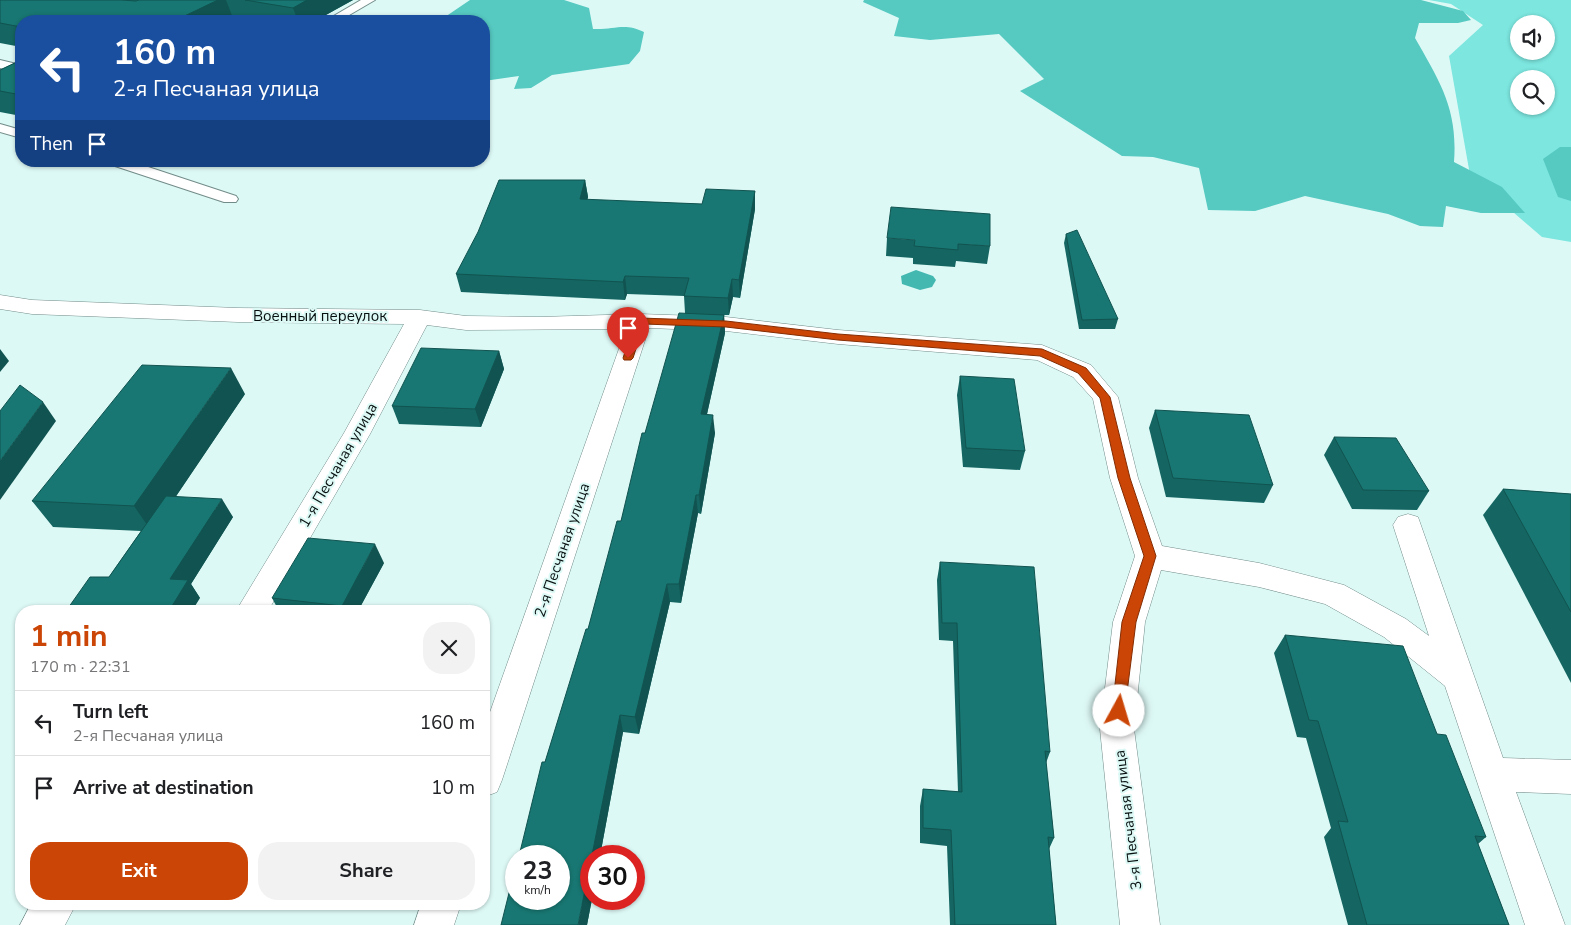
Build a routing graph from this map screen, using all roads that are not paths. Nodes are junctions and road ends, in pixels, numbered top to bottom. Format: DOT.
graph roads {
  1 [pos="368,0"];
  2 [pos="342,15"];
  3 [pos="0,64"];
  4 [pos="15,68"];
  5 [pos="0,128"];
  6 [pos="15,132"];
  7 [pos="132,167"];
  8 [pos="230,199"];
  9 [pos="0,302"];
  10 [pos="420,317"];
  11 [pos="640,321"];
  12 [pos="1408,525"];
  13 [pos="1150,556"];
  14 [pos="256,605"];
  15 [pos="1459,678"];
  16 [pos="490,762"];
  17 [pos="1491,774"];
  18 [pos="1571,777"];
  19 [pos="51,910"];
  20 [pos="439,910"];
  21 [pos="40,925"];
  22 [pos="434,925"];
  23 [pos="1140,925"];
  24 [pos="1545,925"];
  1 -- 2 [label="lane"];
  3 -- 4 [label="lane"];
  5 -- 6 [label="lane"];
  7 -- 8 [label="lane"];
  9 -- 10 [label="street, Военный переулок"];
  10 -- 11 [label="street, Военный переулок"];
  10 -- 14 [label="street, 1-я Песчаная улица"];
  11 -- 13 [label="street"];
  11 -- 16 [label="street, 2-я Песчаная улица"];
  12 -- 15 [label="street"];
  13 -- 15 [label="street"];
  13 -- 23 [label="street, 3-я Песчаная улица"];
  15 -- 17 [label="street"];
  17 -- 18 [label="street"];
  17 -- 24 [label="street"];
  19 -- 21 [label="street"];
  20 -- 22 [label="street"];
}
